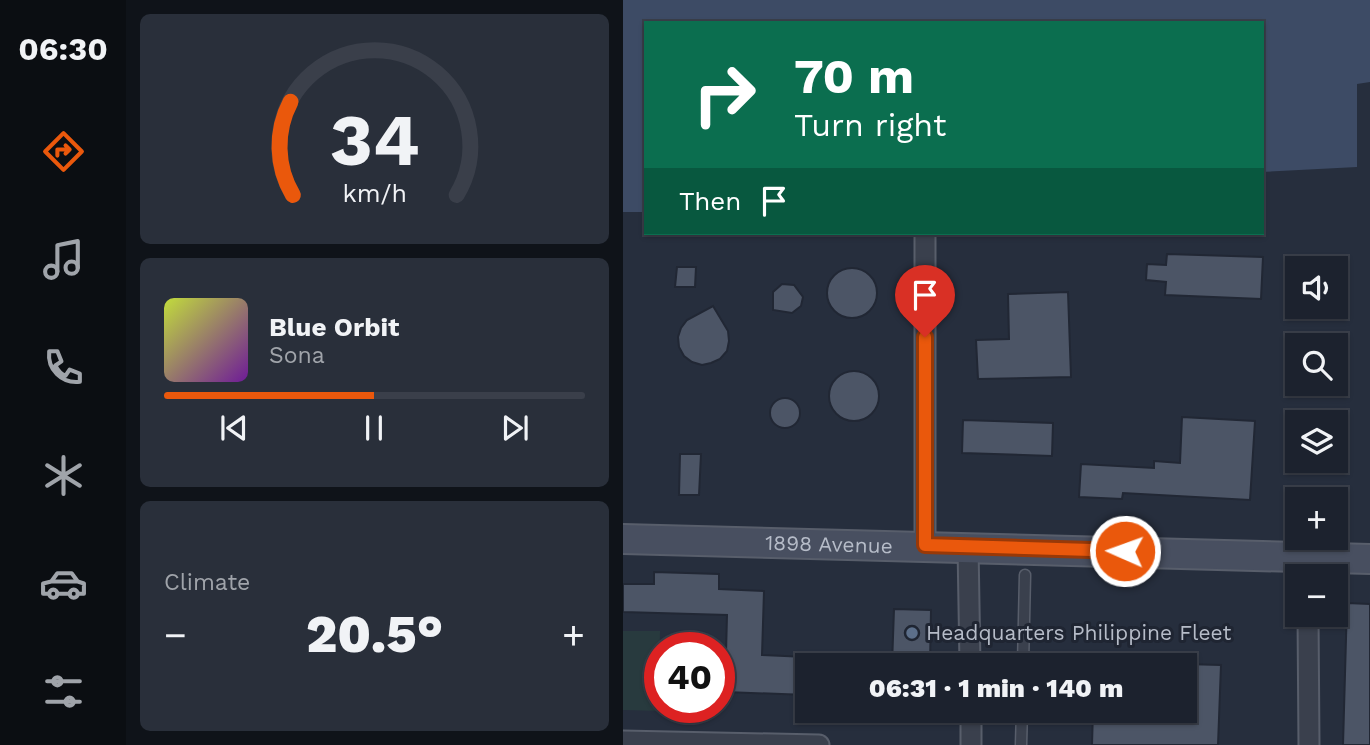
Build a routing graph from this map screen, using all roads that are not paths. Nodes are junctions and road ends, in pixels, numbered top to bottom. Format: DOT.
graph roads {
  1 [pos="925,235"];
  2 [pos="623,539"];
  3 [pos="925,545"];
  4 [pos="968,546"];
  5 [pos="1370,559"];
  6 [pos="1326,564"];
  7 [pos="1285,565"];
  8 [pos="1025,575"];
  9 [pos="1308,627"];
  10 [pos="970,653"];
  11 [pos="1023,653"];
  12 [pos="971,723"];
  13 [pos="1022,723"];
  14 [pos="623,741"];
  15 [pos="819,745"];
  16 [pos="971,745"];
  17 [pos="1021,745"];
  18 [pos="1309,745"];
  1 -- 3 [label="street"];
  2 -- 3 [label="street, 1898 Avenue"];
  3 -- 4 [label="street, 1898 Avenue"];
  4 -- 7 [label="street, 1898 Avenue"];
  4 -- 10 [label="street"];
  5 -- 6 [label="street, 1898 Avenue"];
  8 -- 11 [label="lane"];
  9 -- 18 [label="street"];
  12 -- 16 [label="street"];
  13 -- 17 [label="lane"];
  14 -- 15 [label="street"];
}
